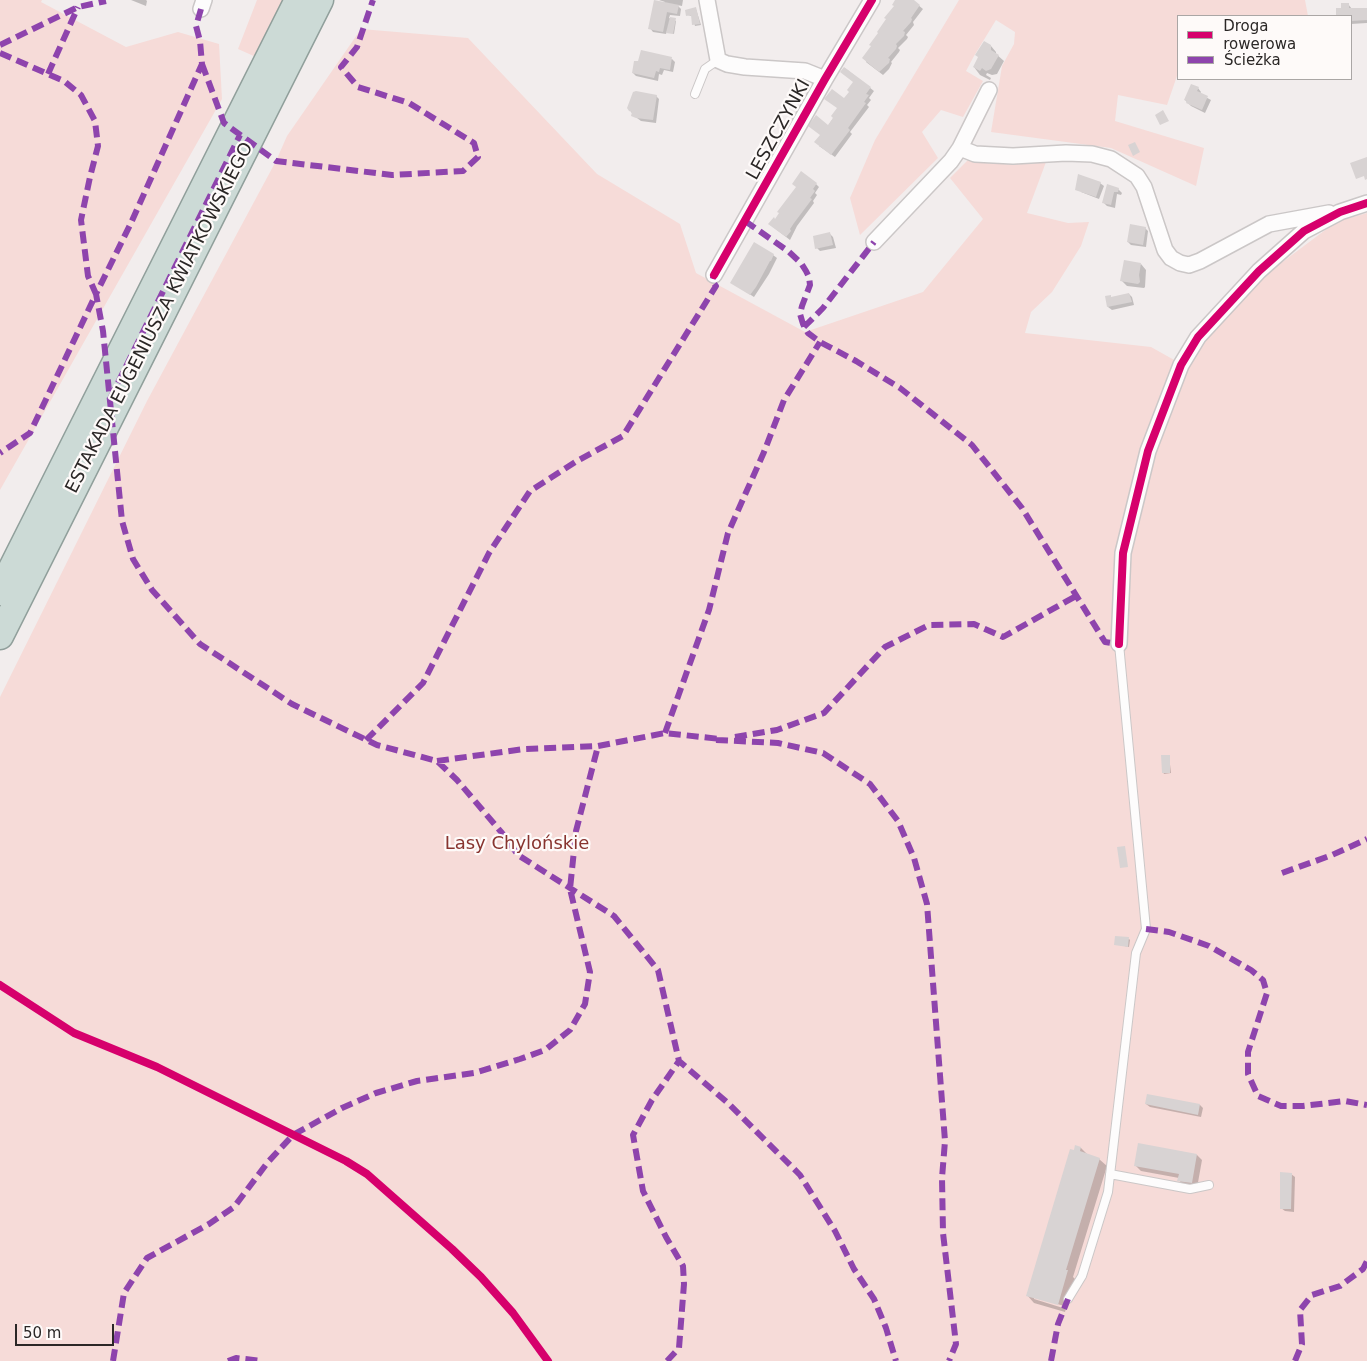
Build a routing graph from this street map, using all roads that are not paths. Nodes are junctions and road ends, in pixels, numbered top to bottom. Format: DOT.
graph roads {
  1 [pos="298,0"];
  2 [pos="320,0"];
  3 [pos="707,0"];
  4 [pos="872,0"];
  5 [pos="718,60"];
  6 [pos="825,79"];
  7 [pos="989,90"];
  8 [pos="695,94"];
  9 [pos="960,148"];
  10 [pos="1367,202"];
  11 [pos="1340,212"];
  12 [pos="874,242"];
  13 [pos="714,275"];
  14 [pos="0,592"];
  15 [pos="0,636"];
  16 [pos="1119,644"];
  17 [pos="1110,1174"];
  18 [pos="1210,1185"];
  19 [pos="1068,1299"];
  1 -- 14 [label="highway, ESTAKADA EUGENIUSZA KWIATKOWSKIEGO"];
  2 -- 15 [label="highway, ESTAKADA EUGENIUSZA KWIATKOWSKIEGO"];
  3 -- 5 [label="street"];
  4 -- 6 [label="street, LESZCZYNKI"];
  5 -- 6 [label="street, LESZCZYNKI"];
  5 -- 8 [label="lane"];
  6 -- 13 [label="street, LESZCZYNKI"];
  7 -- 9 [label="street"];
  9 -- 11 [label="street"];
  9 -- 12 [label="street"];
  10 -- 11 [label="street"];
  11 -- 16 [label="street"];
  16 -- 17 [label="lane"];
  17 -- 18 [label="lane"];
  17 -- 19 [label="lane"];
}
